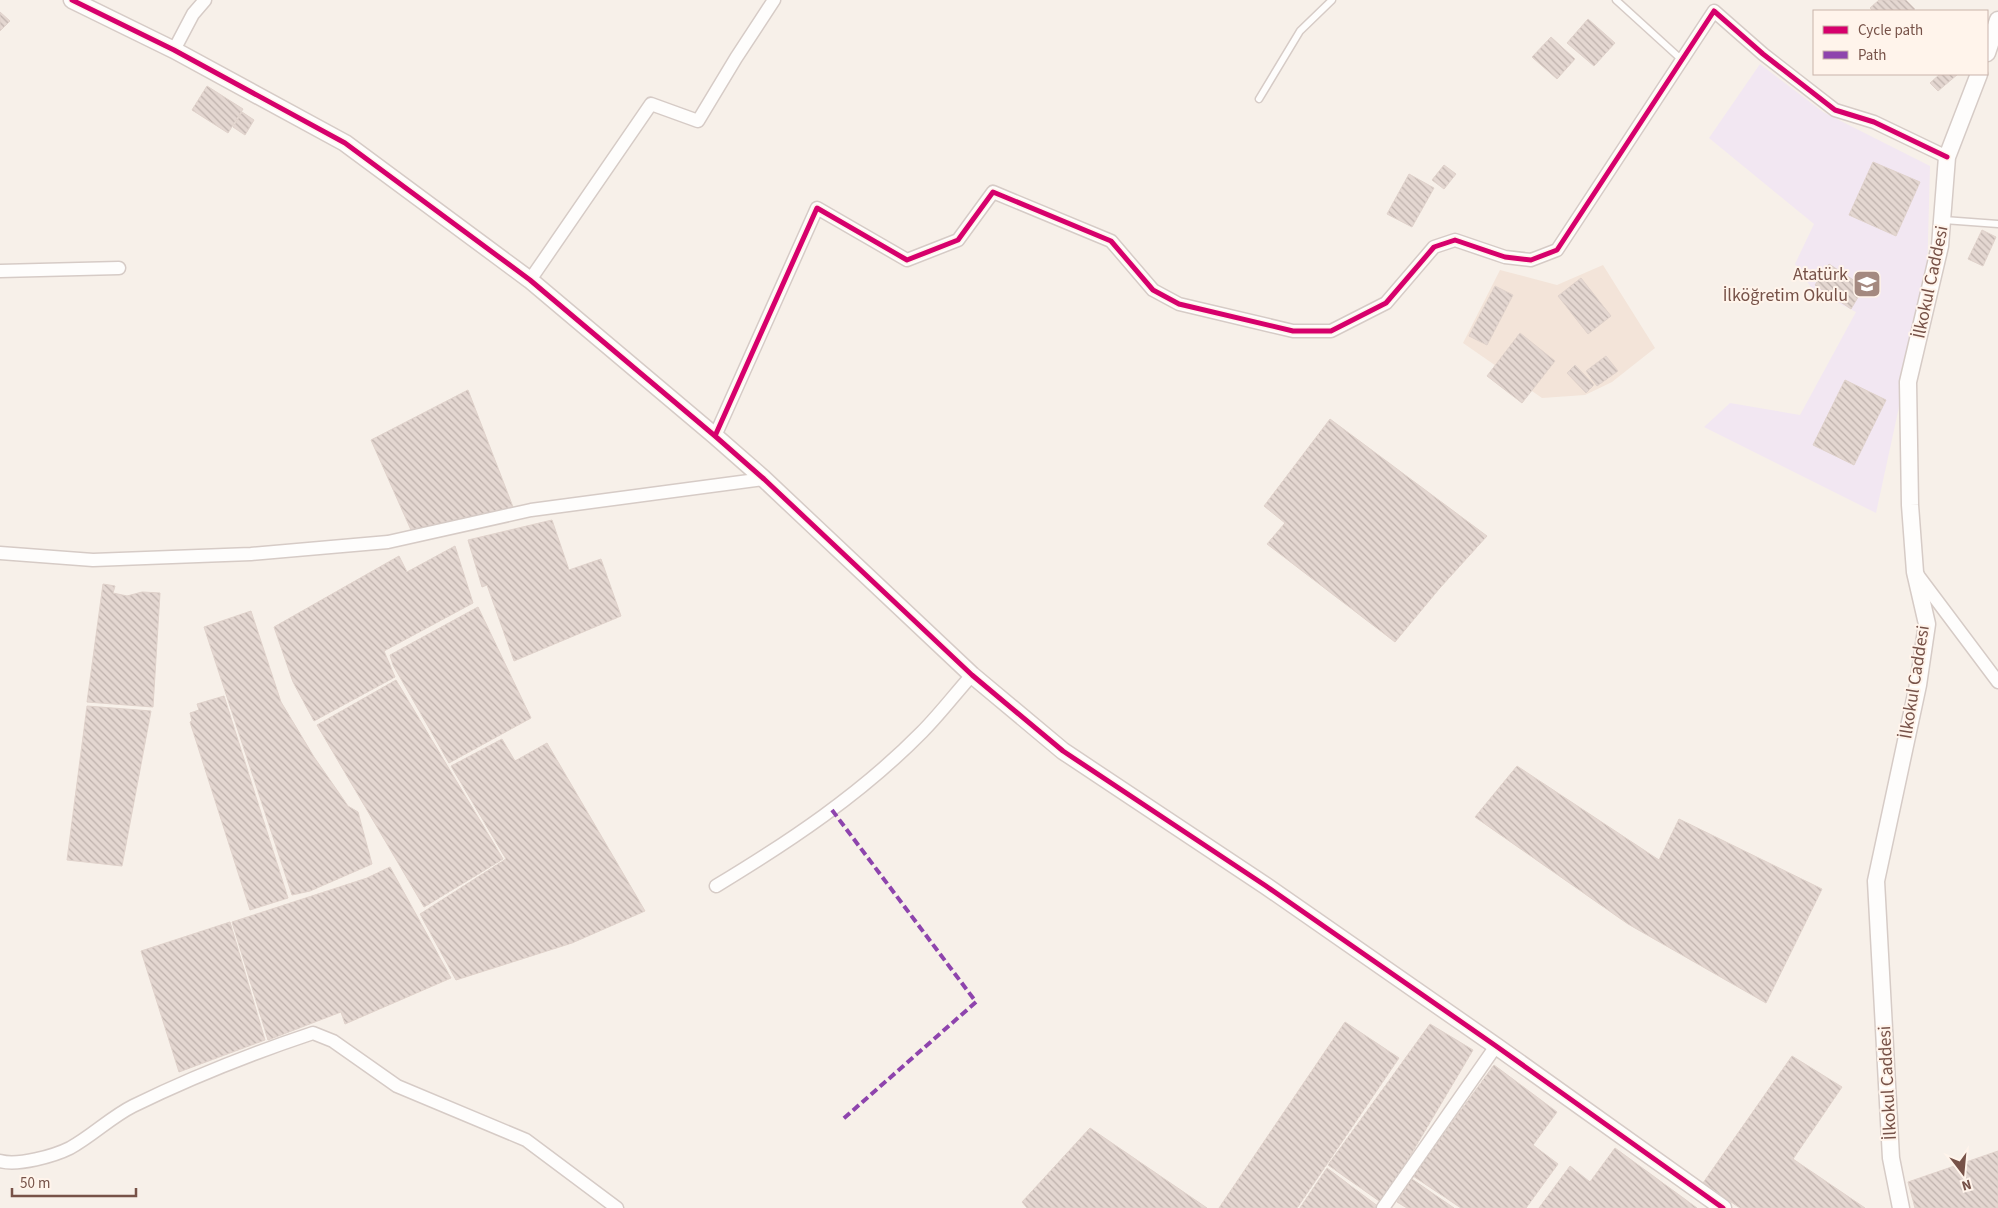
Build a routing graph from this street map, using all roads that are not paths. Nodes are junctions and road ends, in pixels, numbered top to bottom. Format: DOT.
graph roads {
  1 [pos="72,0"];
  2 [pos="205,0"];
  3 [pos="774,0"];
  4 [pos="1332,0"];
  5 [pos="1616,0"];
  6 [pos="1717,5"];
  7 [pos="1998,20"];
  8 [pos="174,50"];
  9 [pos="1988,50"];
  10 [pos="1682,60"];
  11 [pos="1980,75"];
  12 [pos="1259,99"];
  13 [pos="1947,157"];
  14 [pos="1944,220"];
  15 [pos="1998,224"];
  16 [pos="119,268"];
  17 [pos="0,271"];
  18 [pos="530,280"];
  19 [pos="715,436"];
  20 [pos="764,479"];
  21 [pos="0,553"];
  22 [pos="1915,572"];
  23 [pos="972,675"];
  24 [pos="1998,682"];
  25 [pos="716,886"];
  26 [pos="1496,1046"];
  27 [pos="0,1161"];
  28 [pos="617,1208"];
  29 [pos="1384,1208"];
  30 [pos="1723,1208"];
  31 [pos="1901,1208"];
  1 -- 8 [label="street"];
  2 -- 8 [label="street"];
  3 -- 18 [label="street"];
  4 -- 12 [label="lane"];
  5 -- 10 [label="lane"];
  6 -- 10 [label="street"];
  6 -- 13 [label="street"];
  7 -- 9 [label="street"];
  8 -- 18 [label="street"];
  10 -- 19 [label="street"];
  11 -- 13 [label="street, İlkokul Caddesi"];
  13 -- 14 [label="street, İlkokul Caddesi"];
  14 -- 15 [label="lane"];
  14 -- 22 [label="street, İlkokul Caddesi"];
  16 -- 17 [label="street"];
  18 -- 19 [label="street"];
  19 -- 20 [label="street"];
  20 -- 21 [label="street"];
  20 -- 23 [label="street"];
  22 -- 24 [label="street"];
  22 -- 31 [label="street, İlkokul Caddesi"];
  23 -- 25 [label="street"];
  23 -- 26 [label="street"];
  26 -- 29 [label="street"];
  26 -- 30 [label="street"];
  27 -- 28 [label="street"];
}
